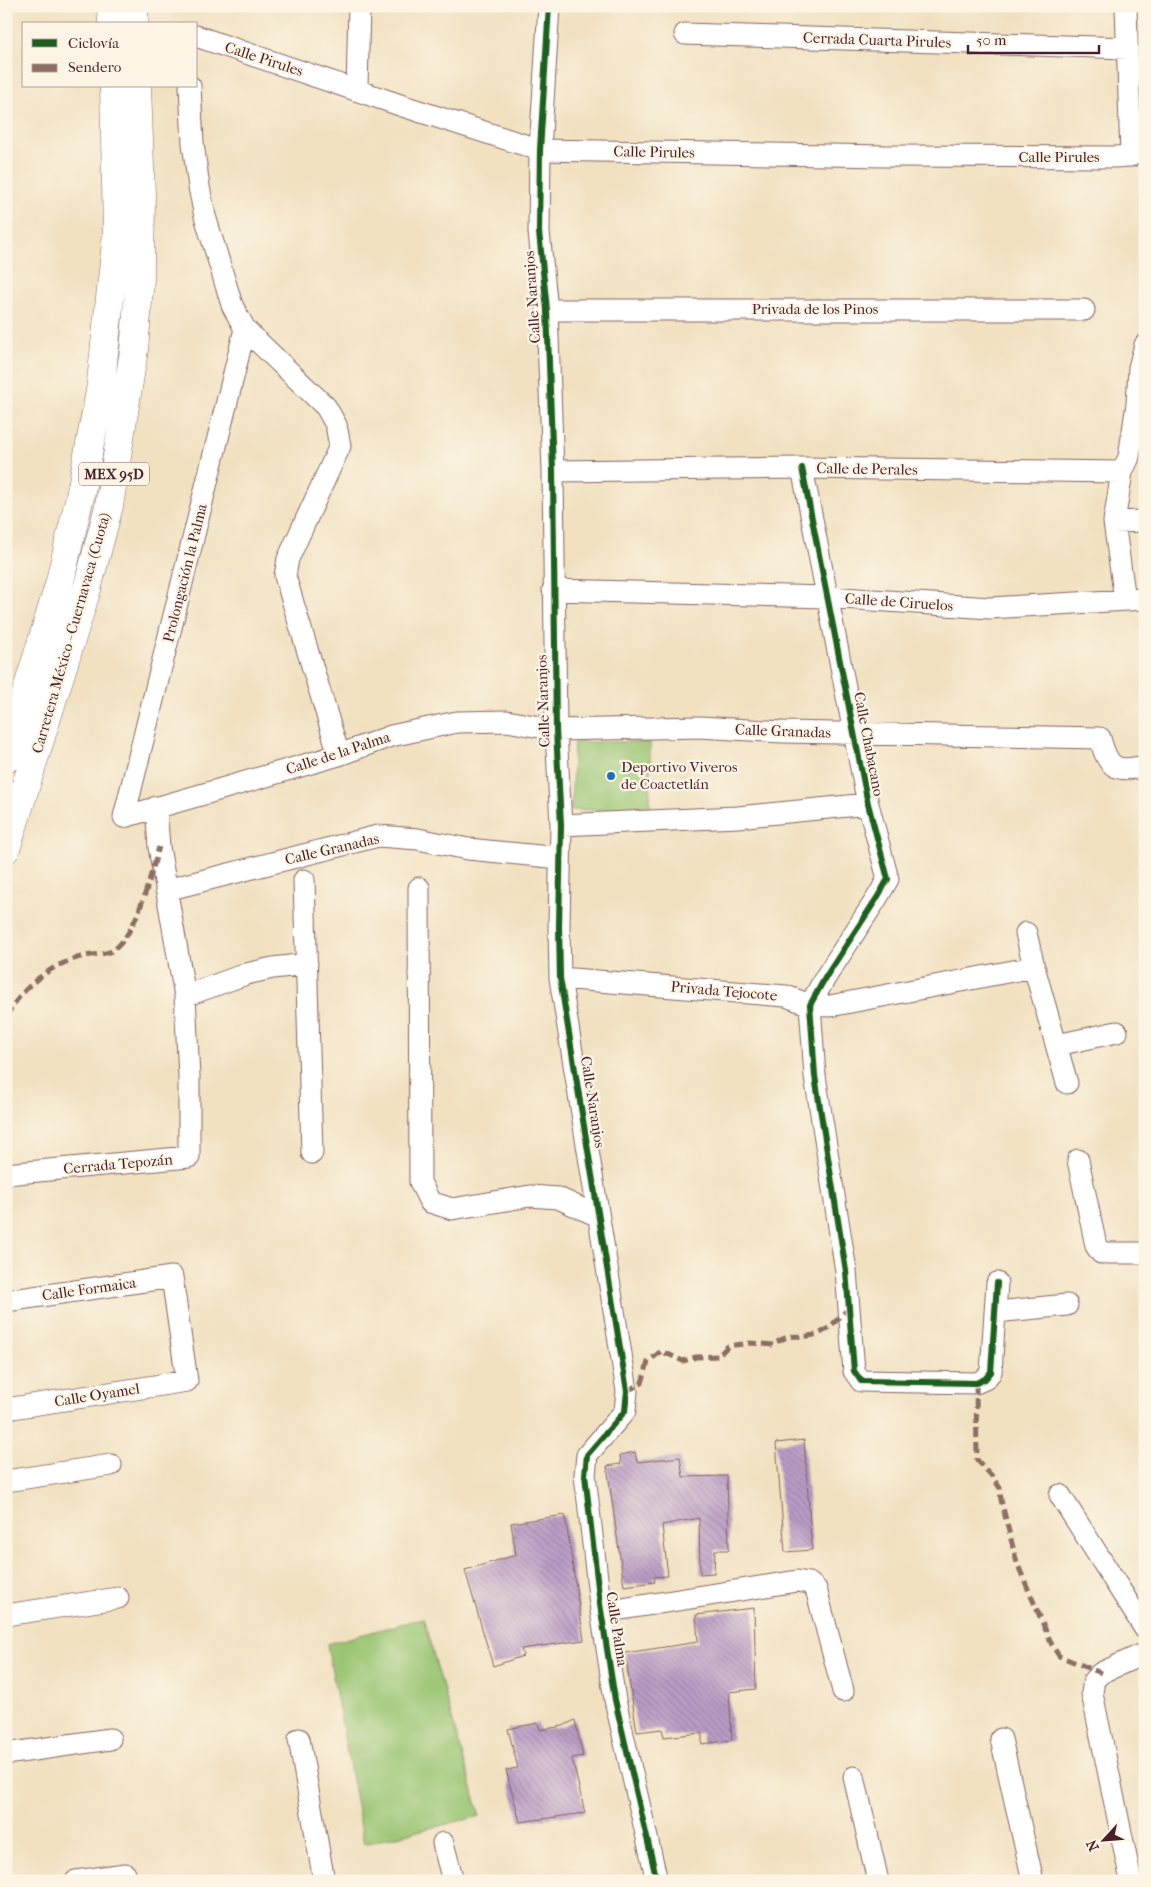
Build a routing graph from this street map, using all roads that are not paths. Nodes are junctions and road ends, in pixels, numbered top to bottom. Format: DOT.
graph roads {
  1 [pos="107,6"];
  2 [pos="111,6"];
  3 [pos="133,6"];
  4 [pos="359,6"];
  5 [pos="549,6"];
  6 [pos="1126,6"];
  7 [pos="108,22"];
  8 [pos="112,22"];
  9 [pos="133,22"];
  10 [pos="685,34"];
  11 [pos="198,37"];
  12 [pos="1128,48"];
  13 [pos="110,88"];
  14 [pos="114,88"];
  15 [pos="136,88"];
  16 [pos="136,88"];
  17 [pos="190,88"];
  18 [pos="357,89"];
  19 [pos="540,150"];
  20 [pos="547,310"];
  21 [pos="1084,310"];
  22 [pos="245,329"];
  23 [pos="1145,345"];
  24 [pos="802,468"];
  25 [pos="553,471"];
  26 [pos="1122,472"];
  27 [pos="1145,521"];
  28 [pos="1114,522"];
  29 [pos="553,590"];
  30 [pos="828,597"];
  31 [pos="1135,600"];
  32 [pos="6,725"];
  33 [pos="556,730"];
  34 [pos="853,733"];
  35 [pos="339,755"];
  36 [pos="6,760"];
  37 [pos="1145,766"];
  38 [pos="868,804"];
  39 [pos="156,806"];
  40 [pos="124,817"];
  41 [pos="6,823"];
  42 [pos="561,824"];
  43 [pos="6,849"];
  44 [pos="560,858"];
  45 [pos="304,880"];
  46 [pos="419,888"];
  47 [pos="166,890"];
  48 [pos="1026,932"];
  49 [pos="307,964"];
  50 [pos="1034,968"];
  51 [pos="560,978"];
  52 [pos="185,996"];
  53 [pos="810,1005"];
  54 [pos="1116,1032"];
  55 [pos="1057,1045"];
  56 [pos="1067,1083"];
  57 [pos="312,1153"];
  58 [pos="1078,1160"];
  59 [pos="6,1174"];
  60 [pos="598,1216"];
  61 [pos="1145,1253"];
  62 [pos="997,1283"];
  63 [pos="6,1301"];
  64 [pos="1067,1305"];
  65 [pos="996,1312"];
  66 [pos="187,1381"];
  67 [pos="627,1391"];
  68 [pos="6,1408"];
  69 [pos="112,1465"];
  70 [pos="6,1481"];
  71 [pos="1060,1495"];
  72 [pos="118,1598"];
  73 [pos="602,1612"];
  74 [pos="6,1615"];
  75 [pos="1145,1629"];
  76 [pos="1145,1653"];
  77 [pos="843,1691"];
  78 [pos="110,1739"];
  79 [pos="298,1739"];
  80 [pos="1000,1739"];
  81 [pos="6,1754"];
  82 [pos="854,1777"];
  83 [pos="444,1843"];
  84 [pos="125,1874"];
  85 [pos="76,1881"];
  86 [pos="324,1881"];
  87 [pos="453,1881"];
  88 [pos="657,1881"];
  89 [pos="878,1881"];
  90 [pos="1033,1881"];
  91 [pos="1131,1881"];
  1 -- 7 [label="highway"];
  2 -- 8 [label="highway"];
  3 -- 9 [label="highway"];
  4 -- 18 [label="street"];
  5 -- 19 [label="street, Calle Naranjos"];
  6 -- 12 [label="street"];
  10 -- 12 [label="street, Cerrada Cuarta Pirules"];
  11 -- 18 [label="street, Calle Pirules"];
  12 -- 19 [label="street, Calle Pirules"];
  13 -- 32 [label="highway"];
  14 -- 36 [label="highway, Carretera México - Cuernavaca (Cuota) / MEX 95D"];
  15 -- 41 [label="highway"];
  16 -- 43 [label="highway, Carretera México - Cuernavaca (Cuota) / MEX 95D"];
  17 -- 22 [label="street"];
  18 -- 19 [label="street, Calle Pirules"];
  19 -- 20 [label="street, Calle Naranjos"];
  20 -- 21 [label="street, Privada de los Pinos"];
  20 -- 25 [label="street, Calle Naranjos"];
  22 -- 35 [label="street"];
  22 -- 40 [label="street, Prolongación la Palma"];
  23 -- 26 [label="street"];
  24 -- 25 [label="street, Calle de Perales"];
  24 -- 26 [label="street, Calle de Perales"];
  24 -- 30 [label="street, Calle Chabacano"];
  25 -- 29 [label="street, Calle Naranjos"];
  26 -- 28 [label="street"];
  27 -- 28 [label="street"];
  28 -- 31 [label="street"];
  29 -- 30 [label="street, Calle de Ciruelos"];
  29 -- 33 [label="street, Calle Naranjos"];
  30 -- 31 [label="street, Calle de Ciruelos"];
  30 -- 34 [label="street, Calle Chabacano"];
  33 -- 34 [label="street, Calle Granadas"];
  33 -- 35 [label="street, Calle de la Palma"];
  33 -- 42 [label="street, Calle Naranjos"];
  34 -- 37 [label="street, Calle Granadas"];
  34 -- 38 [label="street, Calle Chabacano"];
  35 -- 39 [label="street, Calle de la Palma"];
  38 -- 42 [label="street"];
  38 -- 53 [label="street, Calle Chabacano"];
  39 -- 40 [label="street, Calle de la Palma"];
  39 -- 47 [label="street, Cerrada Tepozán"];
  42 -- 44 [label="street, Calle Naranjos"];
  44 -- 47 [label="street, Calle Granadas"];
  44 -- 51 [label="street, Calle Naranjos"];
  45 -- 49 [label="street"];
  46 -- 60 [label="street"];
  47 -- 52 [label="street, Cerrada Tepozán"];
  48 -- 50 [label="street"];
  49 -- 52 [label="street"];
  49 -- 57 [label="street"];
  50 -- 53 [label="street, Privada Tejocote"];
  50 -- 55 [label="street"];
  51 -- 53 [label="street, Privada Tejocote"];
  51 -- 60 [label="street, Calle Naranjos"];
  52 -- 59 [label="street, Cerrada Tepozán"];
  53 -- 65 [label="street"];
  54 -- 55 [label="street"];
  55 -- 56 [label="street"];
  58 -- 61 [label="street"];
  60 -- 67 [label="street, Calle Naranjos"];
  62 -- 65 [label="street"];
  63 -- 66 [label="street, Calle Formaica"];
  64 -- 65 [label="street"];
  66 -- 68 [label="street, Calle Oyamel"];
  67 -- 73 [label="street, Calle Palma"];
  69 -- 70 [label="street"];
  71 -- 75 [label="street"];
  72 -- 74 [label="street"];
  73 -- 77 [label="street"];
  73 -- 88 [label="street, Calle Palma"];
  76 -- 91 [label="street"];
  78 -- 81 [label="street"];
  79 -- 86 [label="street"];
  80 -- 90 [label="street"];
  82 -- 89 [label="street"];
  83 -- 87 [label="street"];
  84 -- 85 [label="street"];
}
